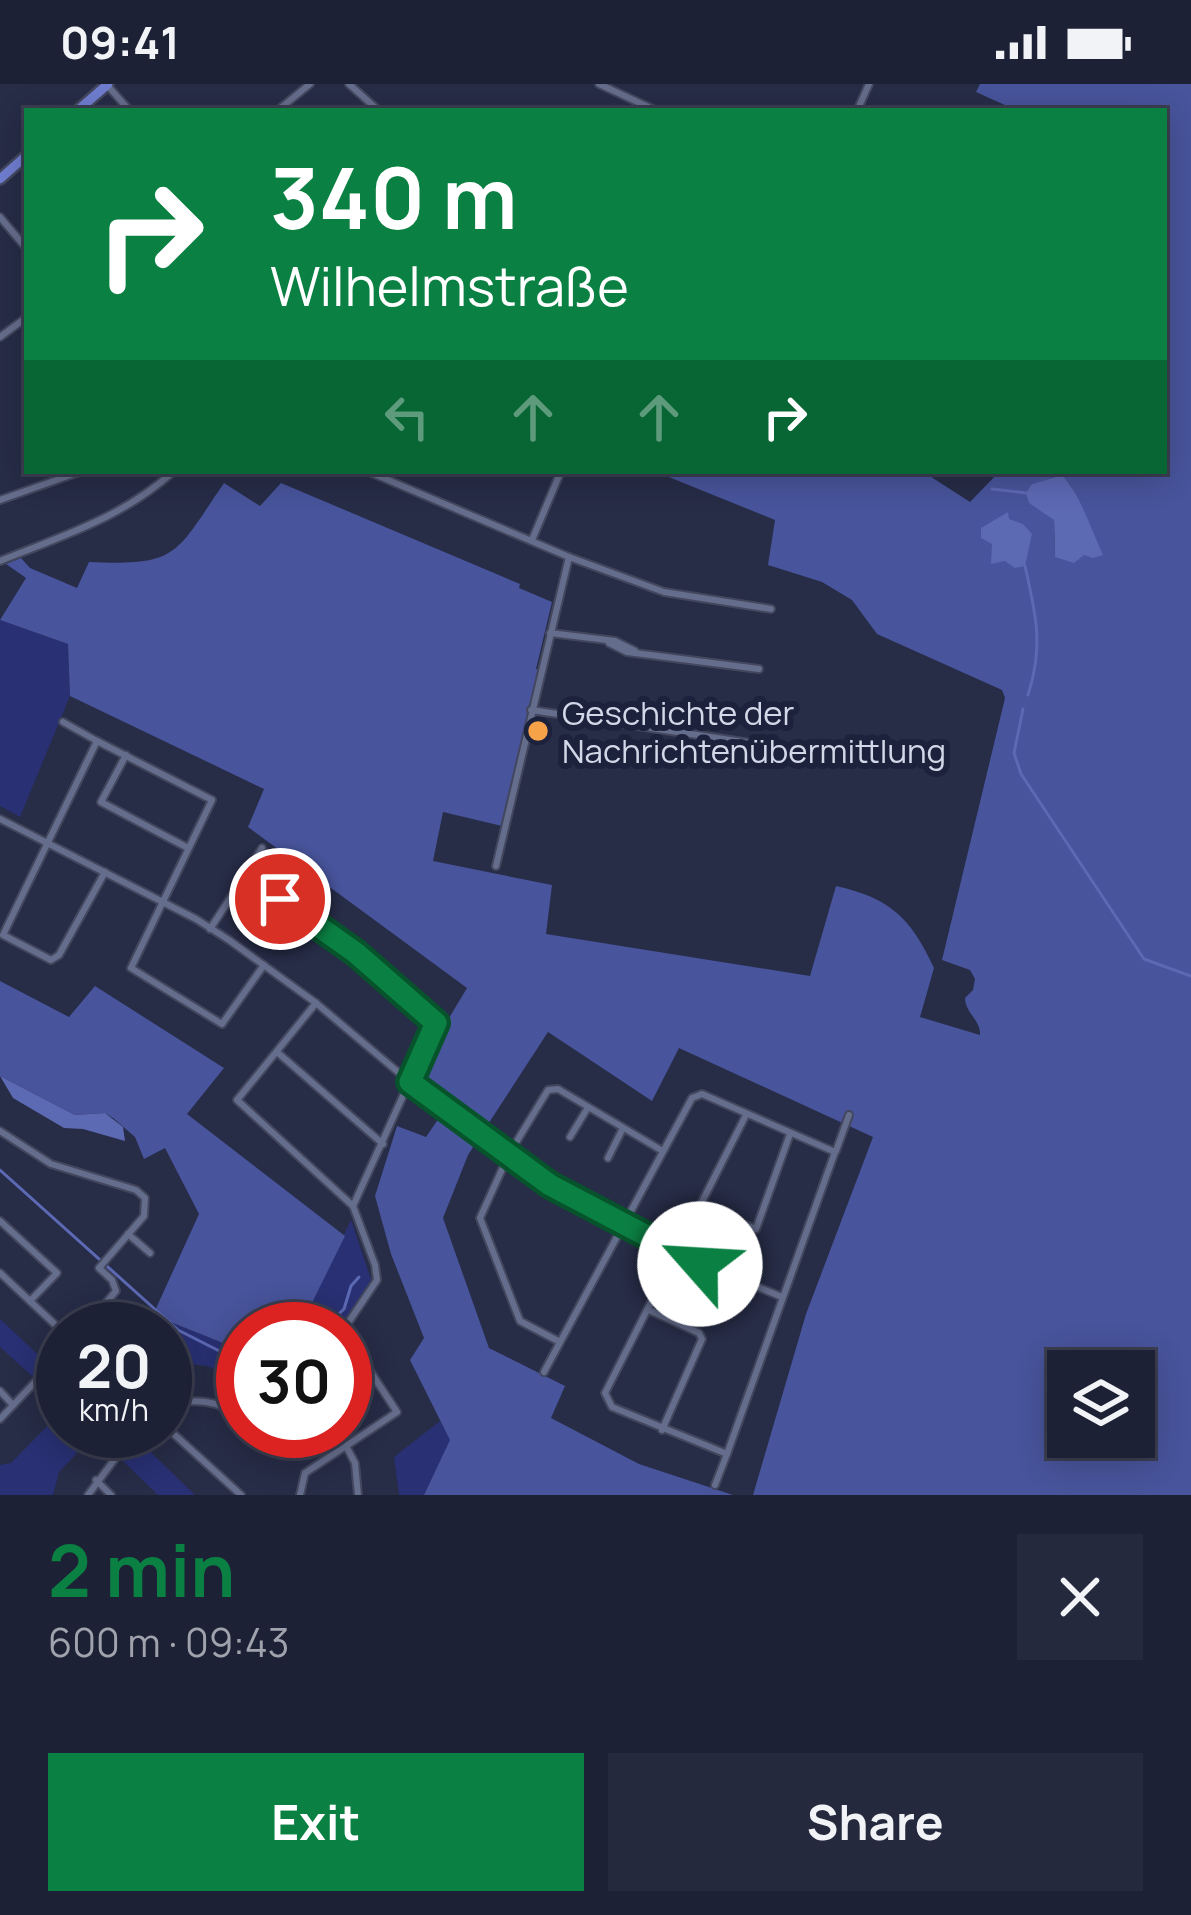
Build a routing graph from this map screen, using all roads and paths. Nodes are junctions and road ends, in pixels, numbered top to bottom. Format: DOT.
graph roads {
  1 [pos="108,84"];
  2 [pos="310,84"];
  3 [pos="349,84"];
  4 [pos="599,84"];
  5 [pos="80,108"];
  6 [pos="128,108"];
  7 [pos="281,108"];
  8 [pos="367,108"];
  9 [pos="651,108"];
  10 [pos="24,158"];
  11 [pos="0,179"];
  12 [pos="0,217"];
  13 [pos="24,245"];
  14 [pos="24,318"];
  15 [pos="0,338"];
  16 [pos="74,474"];
  17 [pos="170,474"];
  18 [pos="374,474"];
  19 [pos="561,474"];
  20 [pos="0,500"];
  21 [pos="532,540"];
  22 [pos="569,557"];
  23 [pos="0,561"];
  24 [pos="771,609"];
  25 [pos="550,633"];
  26 [pos="759,669"];
  27 [pos="531,710"];
  28 [pos="63,722"];
  29 [pos="97,741"];
  30 [pos="771,746"];
  31 [pos="126,755"];
  32 [pos="0,819"];
  33 [pos="49,842"];
  34 [pos="188,848"];
  35 [pos="262,848"];
  36 [pos="496,866"];
  37 [pos="105,872"];
  38 [pos="245,876"];
  39 [pos="163,902"];
  40 [pos="211,928"];
  41 [pos="264,965"];
  42 [pos="316,1003"];
  43 [pos="277,1052"];
  44 [pos="410,1082"];
  45 [pos="587,1109"];
  46 [pos="746,1115"];
  47 [pos="849,1115"];
  48 [pos="622,1130"];
  49 [pos="0,1131"];
  50 [pos="790,1134"];
  51 [pos="570,1137"];
  52 [pos="382,1144"];
  53 [pos="661,1150"];
  54 [pos="835,1152"];
  55 [pos="509,1154"];
  56 [pos="608,1158"];
  57 [pos="353,1205"];
  58 [pos="700,1208"];
  59 [pos="0,1221"];
  60 [pos="623,1224"];
  61 [pos="128,1234"];
  62 [pos="150,1253"];
  63 [pos="676,1253"];
  64 [pos="0,1273"];
  65 [pos="782,1297"];
  66 [pos="30,1301"];
  67 [pos="107,1302"];
  68 [pos="363,1302"];
  69 [pos="36,1307"];
  70 [pos="649,1310"];
  71 [pos="559,1341"];
  72 [pos="372,1372"];
  73 [pos="544,1372"];
  74 [pos="36,1381"];
  75 [pos="0,1391"];
  76 [pos="14,1405"];
  77 [pos="0,1419"];
  78 [pos="372,1429"];
  79 [pos="662,1430"];
  80 [pos="192,1451"];
  81 [pos="727,1454"];
  82 [pos="116,1458"];
  83 [pos="328,1458"];
  84 [pos="352,1458"];
  85 [pos="96,1480"];
  86 [pos="715,1485"];
  87 [pos="88,1495"];
  88 [pos="111,1495"];
  89 [pos="241,1495"];
  90 [pos="300,1495"];
  91 [pos="358,1495"];
  1 -- 5 [label="main road"];
  1 -- 6 [label="street"];
  2 -- 7 [label="street"];
  3 -- 8 [label="street"];
  4 -- 9 [label="street"];
  10 -- 11 [label="main road"];
  12 -- 13 [label="street"];
  14 -- 15 [label="street"];
  16 -- 20 [label="street"];
  17 -- 23 [label="street"];
  18 -- 21 [label="street"];
  19 -- 21 [label="street"];
  21 -- 22 [label="street"];
  22 -- 24 [label="street"];
  22 -- 25 [label="street"];
  25 -- 26 [label="street"];
  25 -- 27 [label="street"];
  27 -- 30 [label="street"];
  27 -- 36 [label="street"];
  28 -- 29 [label="street"];
  29 -- 31 [label="street"];
  29 -- 33 [label="street"];
  31 -- 34 [label="street"];
  31 -- 34 [label="street"];
  32 -- 33 [label="street"];
  33 -- 37 [label="street"];
  33 -- 37 [label="street"];
  34 -- 39 [label="street"];
  35 -- 38 [label="street"];
  37 -- 39 [label="street"];
  38 -- 40 [label="street"];
  38 -- 44 [label="street"];
  39 -- 40 [label="street"];
  39 -- 41 [label="street"];
  40 -- 41 [label="street"];
  41 -- 42 [label="street"];
  42 -- 43 [label="street"];
  42 -- 44 [label="street"];
  43 -- 52 [label="street"];
  43 -- 57 [label="street"];
  44 -- 52 [label="street"];
  44 -- 55 [label="street"];
  45 -- 48 [label="street"];
  45 -- 51 [label="street"];
  45 -- 55 [label="street"];
  46 -- 50 [label="street"];
  46 -- 53 [label="street"];
  46 -- 58 [label="street"];
  47 -- 54 [label="street"];
  48 -- 53 [label="street"];
  48 -- 56 [label="street"];
  49 -- 61 [label="street"];
  50 -- 54 [label="street"];
  50 -- 58 [label="street"];
  52 -- 57 [label="street"];
  53 -- 60 [label="street"];
  54 -- 65 [label="street"];
  55 -- 60 [label="street"];
  55 -- 71 [label="street"];
  57 -- 68 [label="street"];
  58 -- 63 [label="street"];
  59 -- 66 [label="street"];
  60 -- 63 [label="street"];
  60 -- 71 [label="street"];
  61 -- 62 [label="street"];
  61 -- 67 [label="street"];
  63 -- 65 [label="street"];
  63 -- 70 [label="street"];
  64 -- 66 [label="street"];
  65 -- 81 [label="street"];
  66 -- 69 [label="street"];
  70 -- 79 [label="street"];
  70 -- 79 [label="street"];
  71 -- 73 [label="street"];
  72 -- 78 [label="street"];
  74 -- 76 [label="street"];
  75 -- 76 [label="street"];
  76 -- 77 [label="street"];
  79 -- 81 [label="street"];
  80 -- 89 [label="street"];
  81 -- 86 [label="street"];
  82 -- 85 [label="street"];
  83 -- 90 [label="street"];
  84 -- 91 [label="street"];
  85 -- 87 [label="street"];
  85 -- 88 [label="street"];
}
